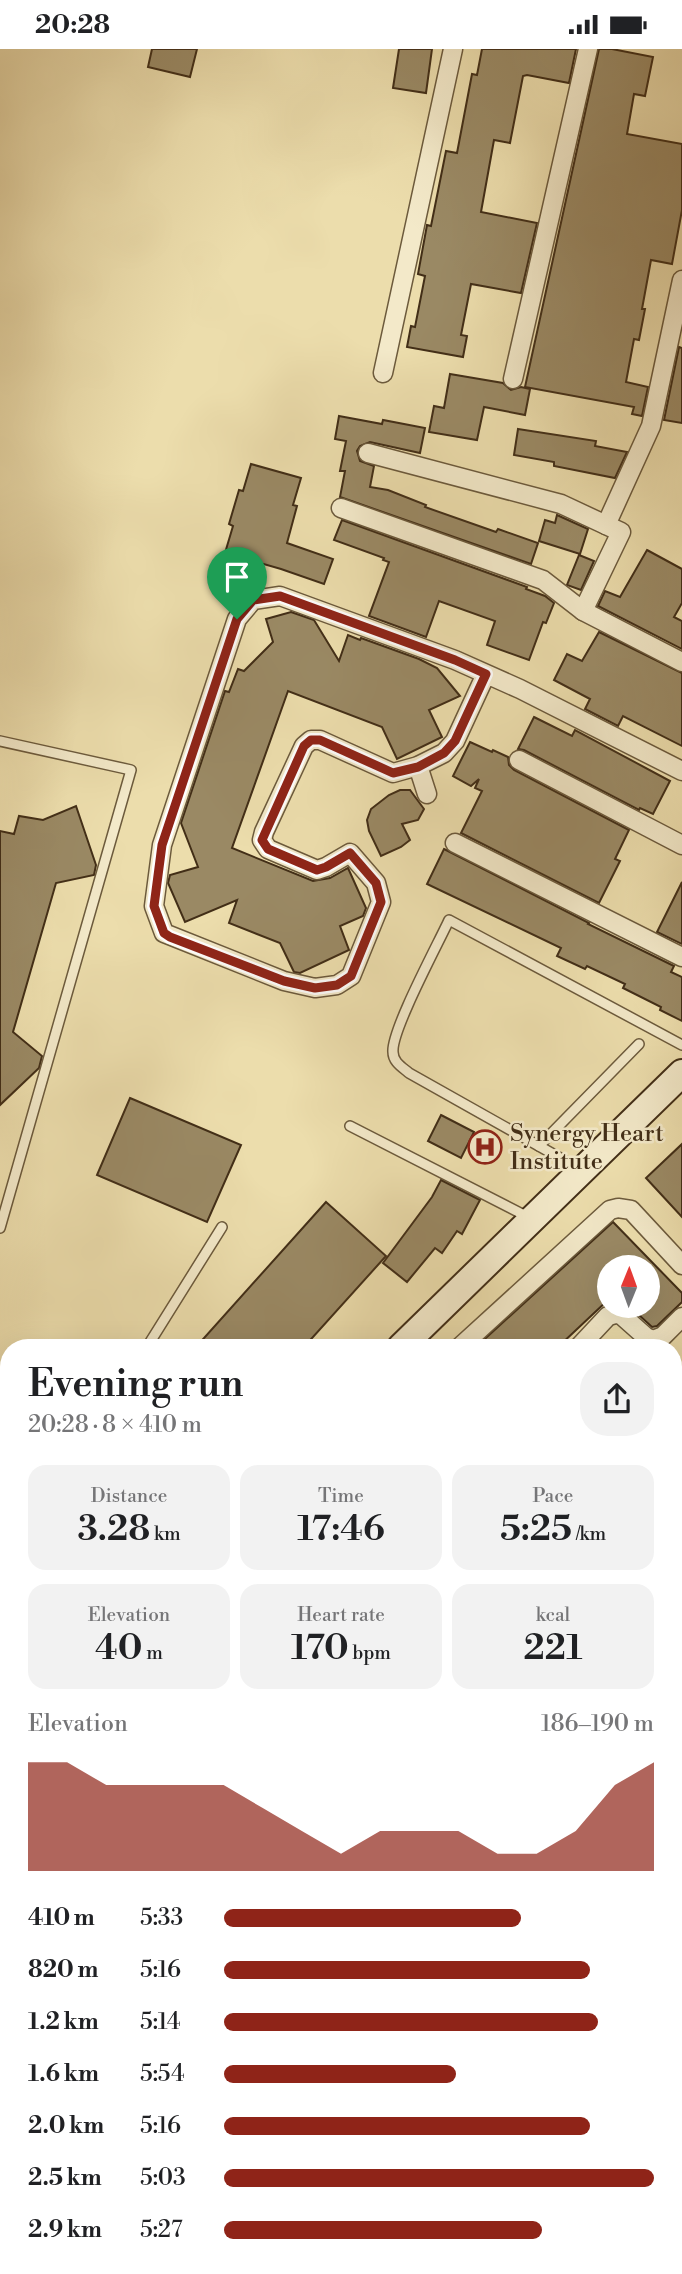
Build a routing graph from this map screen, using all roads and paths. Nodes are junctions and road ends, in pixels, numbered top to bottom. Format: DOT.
graph roads {
  1 [pos="453,49"];
  2 [pos="588,49"];
  3 [pos="682,280"];
  4 [pos="383,373"];
  5 [pos="513,379"];
  6 [pos="368,453"];
  7 [pos="341,508"];
  8 [pos="606,525"];
  9 [pos="583,611"];
  10 [pos="682,662"];
  11 [pos="486,674"];
  12 [pos="0,741"];
  13 [pos="519,760"];
  14 [pos="418,767"];
  15 [pos="682,771"];
  16 [pos="427,794"];
  17 [pos="455,843"];
  18 [pos="682,845"];
  19 [pos="682,957"];
  20 [pos="639,1044"];
  21 [pos="682,1045"];
  22 [pos="681,1077"];
  23 [pos="350,1126"];
  24 [pos="539,1146"];
  25 [pos="582,1171"];
  26 [pos="533,1219"];
  27 [pos="222,1227"];
  28 [pos="0,1228"];
  29 [pos="682,1265"];
  30 [pos="682,1317"];
  31 [pos="152,1339"];
  32 [pos="412,1339"];
  33 [pos="469,1339"];
  34 [pos="591,1339"];
  35 [pos="651,1339"];
  36 [pos="656,1339"];
  1 -- 4 [label="street"];
  2 -- 5 [label="street"];
  3 -- 8 [label="street"];
  6 -- 8 [label="street"];
  7 -- 9 [label="street"];
  8 -- 9 [label="street"];
  9 -- 10 [label="street"];
  11 -- 14 [label="street"];
  11 -- 14 [label="street"];
  11 -- 15 [label="street"];
  12 -- 28 [label="lane"];
  13 -- 18 [label="street"];
  14 -- 16 [label="street"];
  17 -- 19 [label="street"];
  20 -- 24 [label="lane"];
  21 -- 24 [label="lane"];
  22 -- 25 [label="street"];
  23 -- 26 [label="lane"];
  24 -- 25 [label="lane"];
  25 -- 26 [label="street"];
  26 -- 32 [label="street"];
  27 -- 31 [label="lane"];
  29 -- 33 [label="street"];
  30 -- 36 [label="street"];
  34 -- 35 [label="street"];
}
